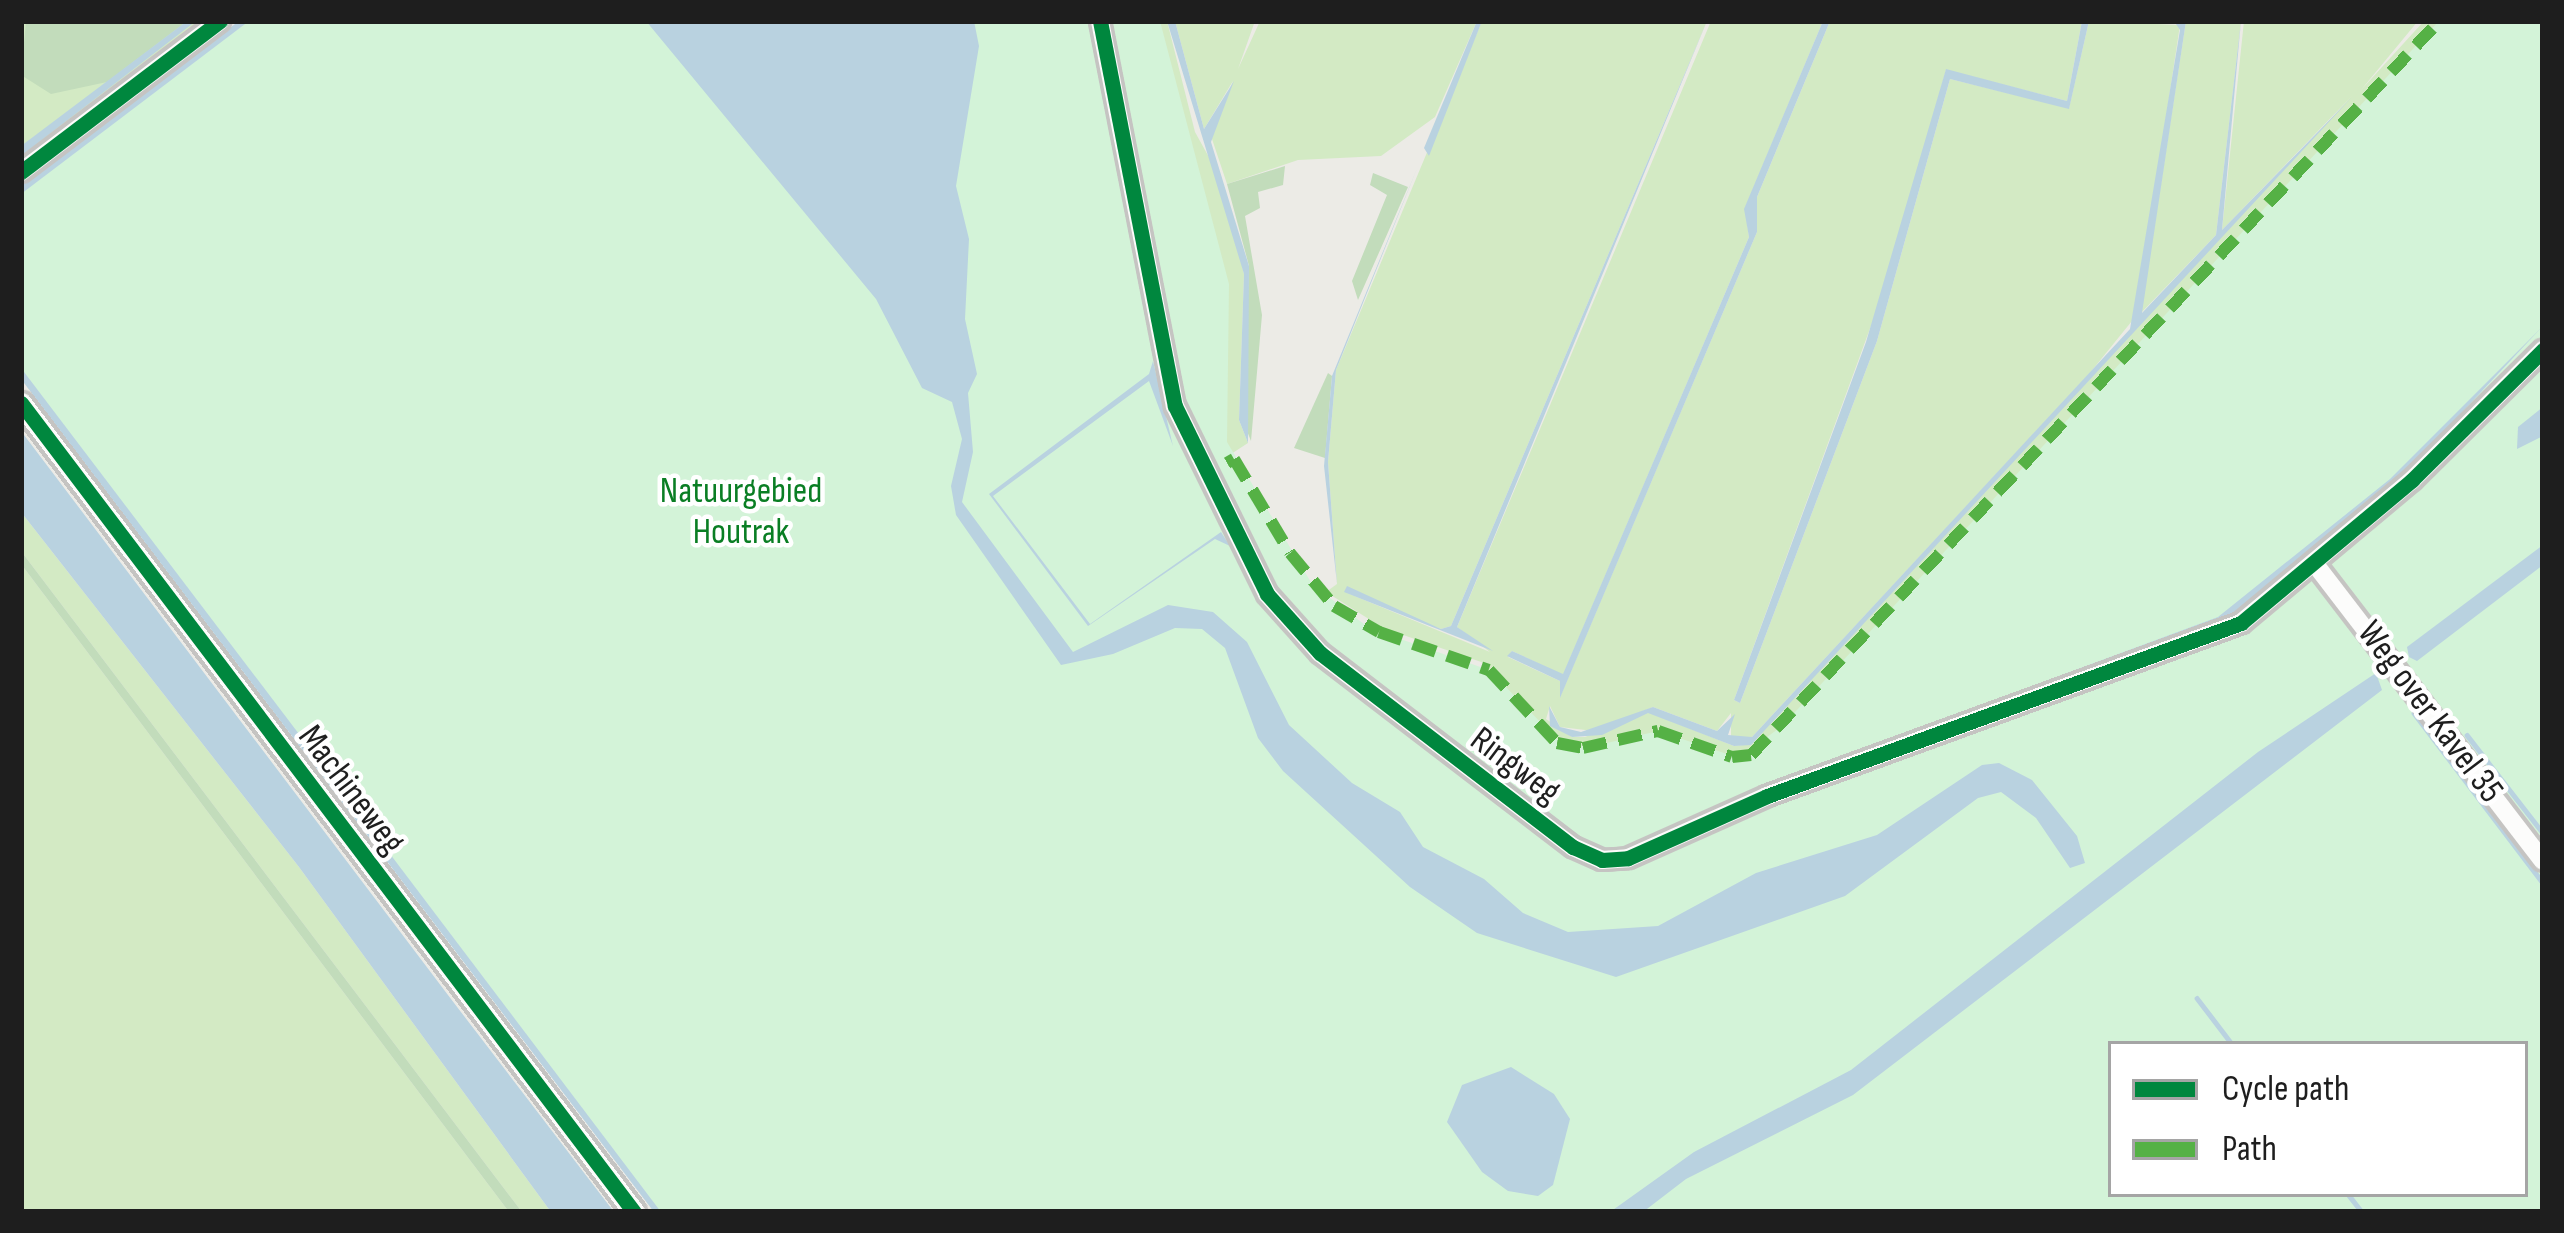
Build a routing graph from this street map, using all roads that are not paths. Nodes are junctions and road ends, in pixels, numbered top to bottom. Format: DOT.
graph roads {
  1 [pos="220,21"];
  2 [pos="1100,21"];
  3 [pos="21,172"];
  4 [pos="2543,350"];
  5 [pos="21,404"];
  6 [pos="2315,564"];
  7 [pos="2543,861"];
  8 [pos="634,1212"];
  1 -- 3 [label="street"];
  2 -- 6 [label="street, Ringweg"];
  4 -- 6 [label="street, Ringweg"];
  5 -- 8 [label="street, Machineweg"];
  6 -- 7 [label="street, Weg over Kavel 35"];
}
